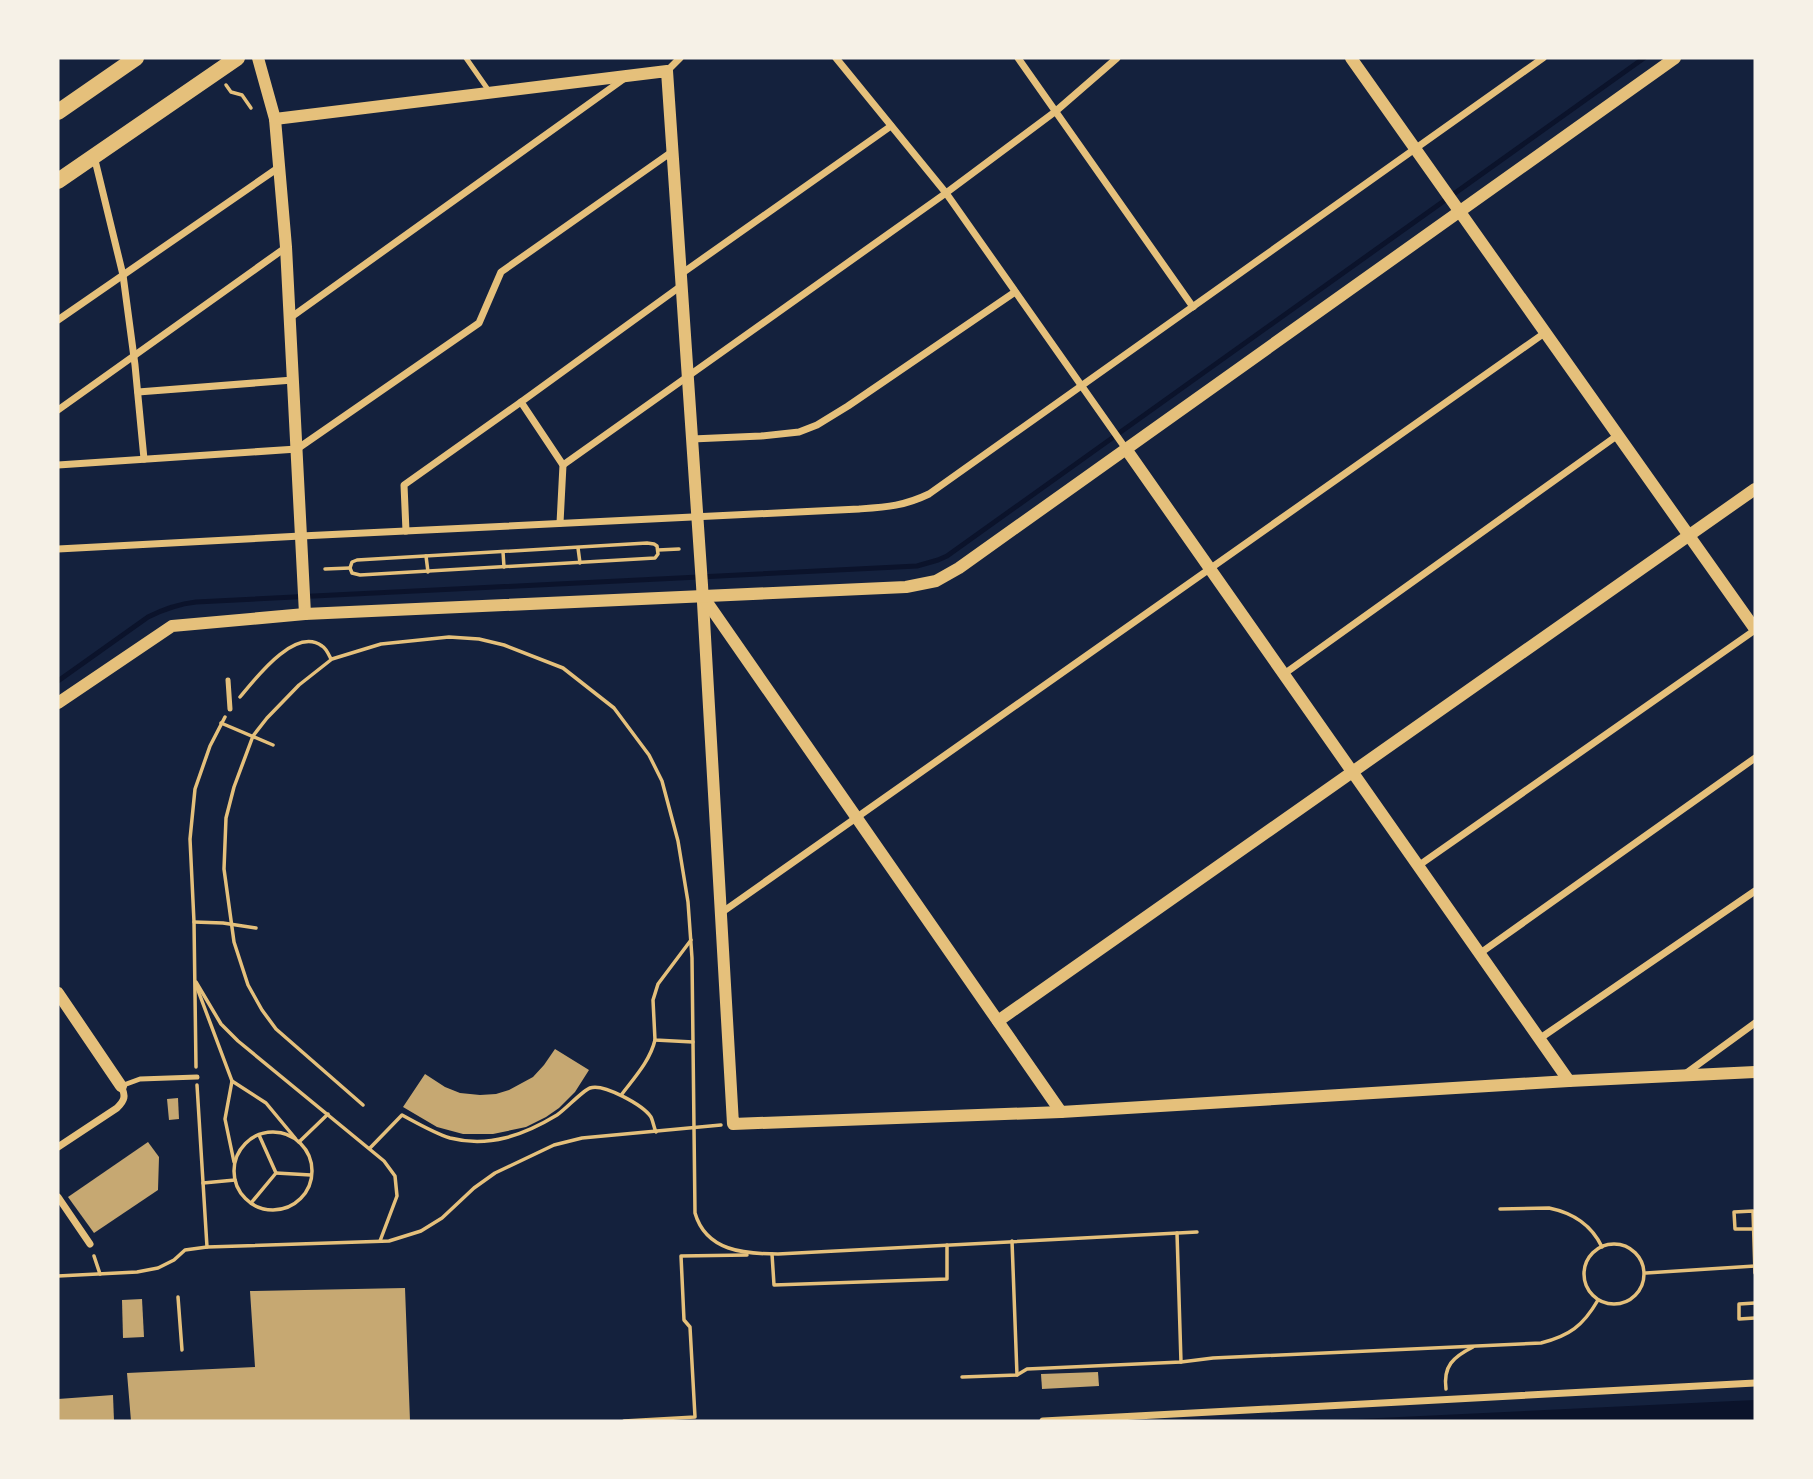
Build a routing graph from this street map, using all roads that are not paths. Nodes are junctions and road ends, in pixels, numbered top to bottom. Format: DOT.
graph roads {
  1 [pos="136,58"];
  2 [pos="237,58"];
  3 [pos="258,58"];
  4 [pos="466,58"];
  5 [pos="680,58"];
  6 [pos="836,58"];
  7 [pos="1018,58"];
  8 [pos="1117,58"];
  9 [pos="1351,58"];
  10 [pos="1544,58"];
  11 [pos="1675,58"];
  12 [pos="667,71"];
  13 [pos="628,76"];
  14 [pos="491,93"];
  15 [pos="1056,111"];
  16 [pos="58,112"];
  17 [pos="275,119"];
  18 [pos="891,126"];
  19 [pos="1416,149"];
  20 [pos="674,151"];
  21 [pos="94,156"];
  22 [pos="278,168"];
  23 [pos="58,181"];
  24 [pos="946,193"];
  25 [pos="1457,207"];
  26 [pos="286,247"];
  27 [pos="123,275"];
  28 [pos="682,280"];
  29 [pos="1015,292"];
  30 [pos="1193,307"];
  31 [pos="290,319"];
  32 [pos="58,320"];
  33 [pos="1546,332"];
  34 [pos="134,356"];
  35 [pos="688,377"];
  36 [pos="293,380"];
  37 [pos="1081,386"];
  38 [pos="138,392"];
  39 [pos="521,402"];
  40 [pos="58,410"];
  41 [pos="1618,435"];
  42 [pos="692,439"];
  43 [pos="1123,445"];
  44 [pos="296,449"];
  45 [pos="144,459"];
  46 [pos="58,465"];
  47 [pos="563,465"];
  48 [pos="1755,489"];
  49 [pos="697,517"];
  50 [pos="560,523"];
  51 [pos="406,531"];
  52 [pos="301,536"];
  53 [pos="1689,536"];
  54 [pos="58,549"];
  55 [pos="1210,569"];
  56 [pos="702,591"];
  57 [pos="305,614"];
  58 [pos="1755,629"];
  59 [pos="1284,674"];
  60 [pos="228,681"];
  61 [pos="58,703"];
  62 [pos="230,709"];
  63 [pos="1755,758"];
  64 [pos="1351,773"];
  65 [pos="856,818"];
  66 [pos="1418,866"];
  67 [pos="1755,891"];
  68 [pos="721,913"];
  69 [pos="1479,954"];
  70 [pos="58,993"];
  71 [pos="998,1021"];
  72 [pos="1755,1023"];
  73 [pos="1539,1039"];
  74 [pos="1755,1072"];
  75 [pos="1683,1075"];
  76 [pos="197,1077"];
  77 [pos="1569,1081"];
  78 [pos="121,1086"];
  79 [pos="1061,1112"];
  80 [pos="58,1147"];
  81 [pos="58,1197"];
  82 [pos="90,1244"];
  83 [pos="1755,1382"];
  84 [pos="1043,1421"];
  1 -- 16 [label="main road"];
  2 -- 21 [label="main road"];
  3 -- 17 [label="street"];
  4 -- 14 [label="lane"];
  5 -- 12 [label="street"];
  6 -- 18 [label="street"];
  7 -- 15 [label="street"];
  8 -- 15 [label="street"];
  9 -- 19 [label="street"];
  10 -- 19 [label="street"];
  11 -- 25 [label="street"];
  12 -- 13 [label="street"];
  12 -- 20 [label="street"];
  13 -- 14 [label="street"];
  13 -- 31 [label="street"];
  14 -- 17 [label="street"];
  15 -- 24 [label="street"];
  15 -- 30 [label="street"];
  17 -- 22 [label="street"];
  18 -- 24 [label="street"];
  18 -- 28 [label="street"];
  19 -- 25 [label="street"];
  19 -- 30 [label="street"];
  20 -- 28 [label="street"];
  20 -- 44 [label="street"];
  21 -- 23 [label="main road"];
  21 -- 27 [label="street"];
  22 -- 26 [label="street"];
  22 -- 27 [label="street"];
  24 -- 29 [label="street"];
  24 -- 35 [label="street"];
  25 -- 33 [label="street"];
  25 -- 43 [label="street"];
  26 -- 31 [label="street"];
  26 -- 34 [label="street"];
  27 -- 32 [label="street"];
  27 -- 34 [label="street"];
  28 -- 35 [label="street"];
  28 -- 39 [label="street"];
  29 -- 37 [label="street"];
  29 -- 42 [label="street"];
  30 -- 37 [label="street"];
  31 -- 36 [label="street"];
  33 -- 41 [label="street"];
  33 -- 55 [label="street"];
  34 -- 38 [label="street"];
  34 -- 40 [label="street"];
  35 -- 42 [label="street"];
  35 -- 47 [label="street"];
  36 -- 38 [label="street"];
  36 -- 44 [label="street"];
  37 -- 43 [label="street"];
  37 -- 49 [label="street"];
  38 -- 45 [label="street"];
  39 -- 47 [label="street"];
  39 -- 51 [label="street"];
  41 -- 53 [label="street"];
  41 -- 59 [label="street"];
  42 -- 49 [label="street"];
  43 -- 55 [label="street"];
  43 -- 56 [label="street"];
  44 -- 45 [label="street"];
  44 -- 52 [label="street"];
  45 -- 46 [label="street"];
  47 -- 50 [label="street"];
  48 -- 53 [label="street"];
  49 -- 50 [label="street"];
  49 -- 56 [label="street"];
  50 -- 51 [label="street"];
  51 -- 52 [label="street"];
  52 -- 54 [label="street"];
  52 -- 57 [label="street"];
  53 -- 58 [label="street"];
  53 -- 64 [label="street"];
  55 -- 59 [label="street"];
  55 -- 65 [label="street"];
  56 -- 57 [label="street"];
  56 -- 65 [label="street"];
  56 -- 68 [label="street"];
  57 -- 61 [label="street"];
  58 -- 66 [label="street"];
  59 -- 64 [label="street"];
  60 -- 62 [label="lane"];
  63 -- 69 [label="street"];
  64 -- 66 [label="street"];
  64 -- 71 [label="street"];
  65 -- 68 [label="street"];
  65 -- 71 [label="street"];
  66 -- 69 [label="street"];
  67 -- 73 [label="street"];
  68 -- 79 [label="street"];
  69 -- 73 [label="street"];
  70 -- 78 [label="street"];
  71 -- 79 [label="street"];
  72 -- 75 [label="street"];
  73 -- 77 [label="street"];
  74 -- 75 [label="street"];
  75 -- 77 [label="street"];
  76 -- 78 [label="lane"];
  77 -- 79 [label="street"];
  78 -- 80 [label="street"];
  81 -- 82 [label="street"];
  83 -- 84 [label="street"];
}
